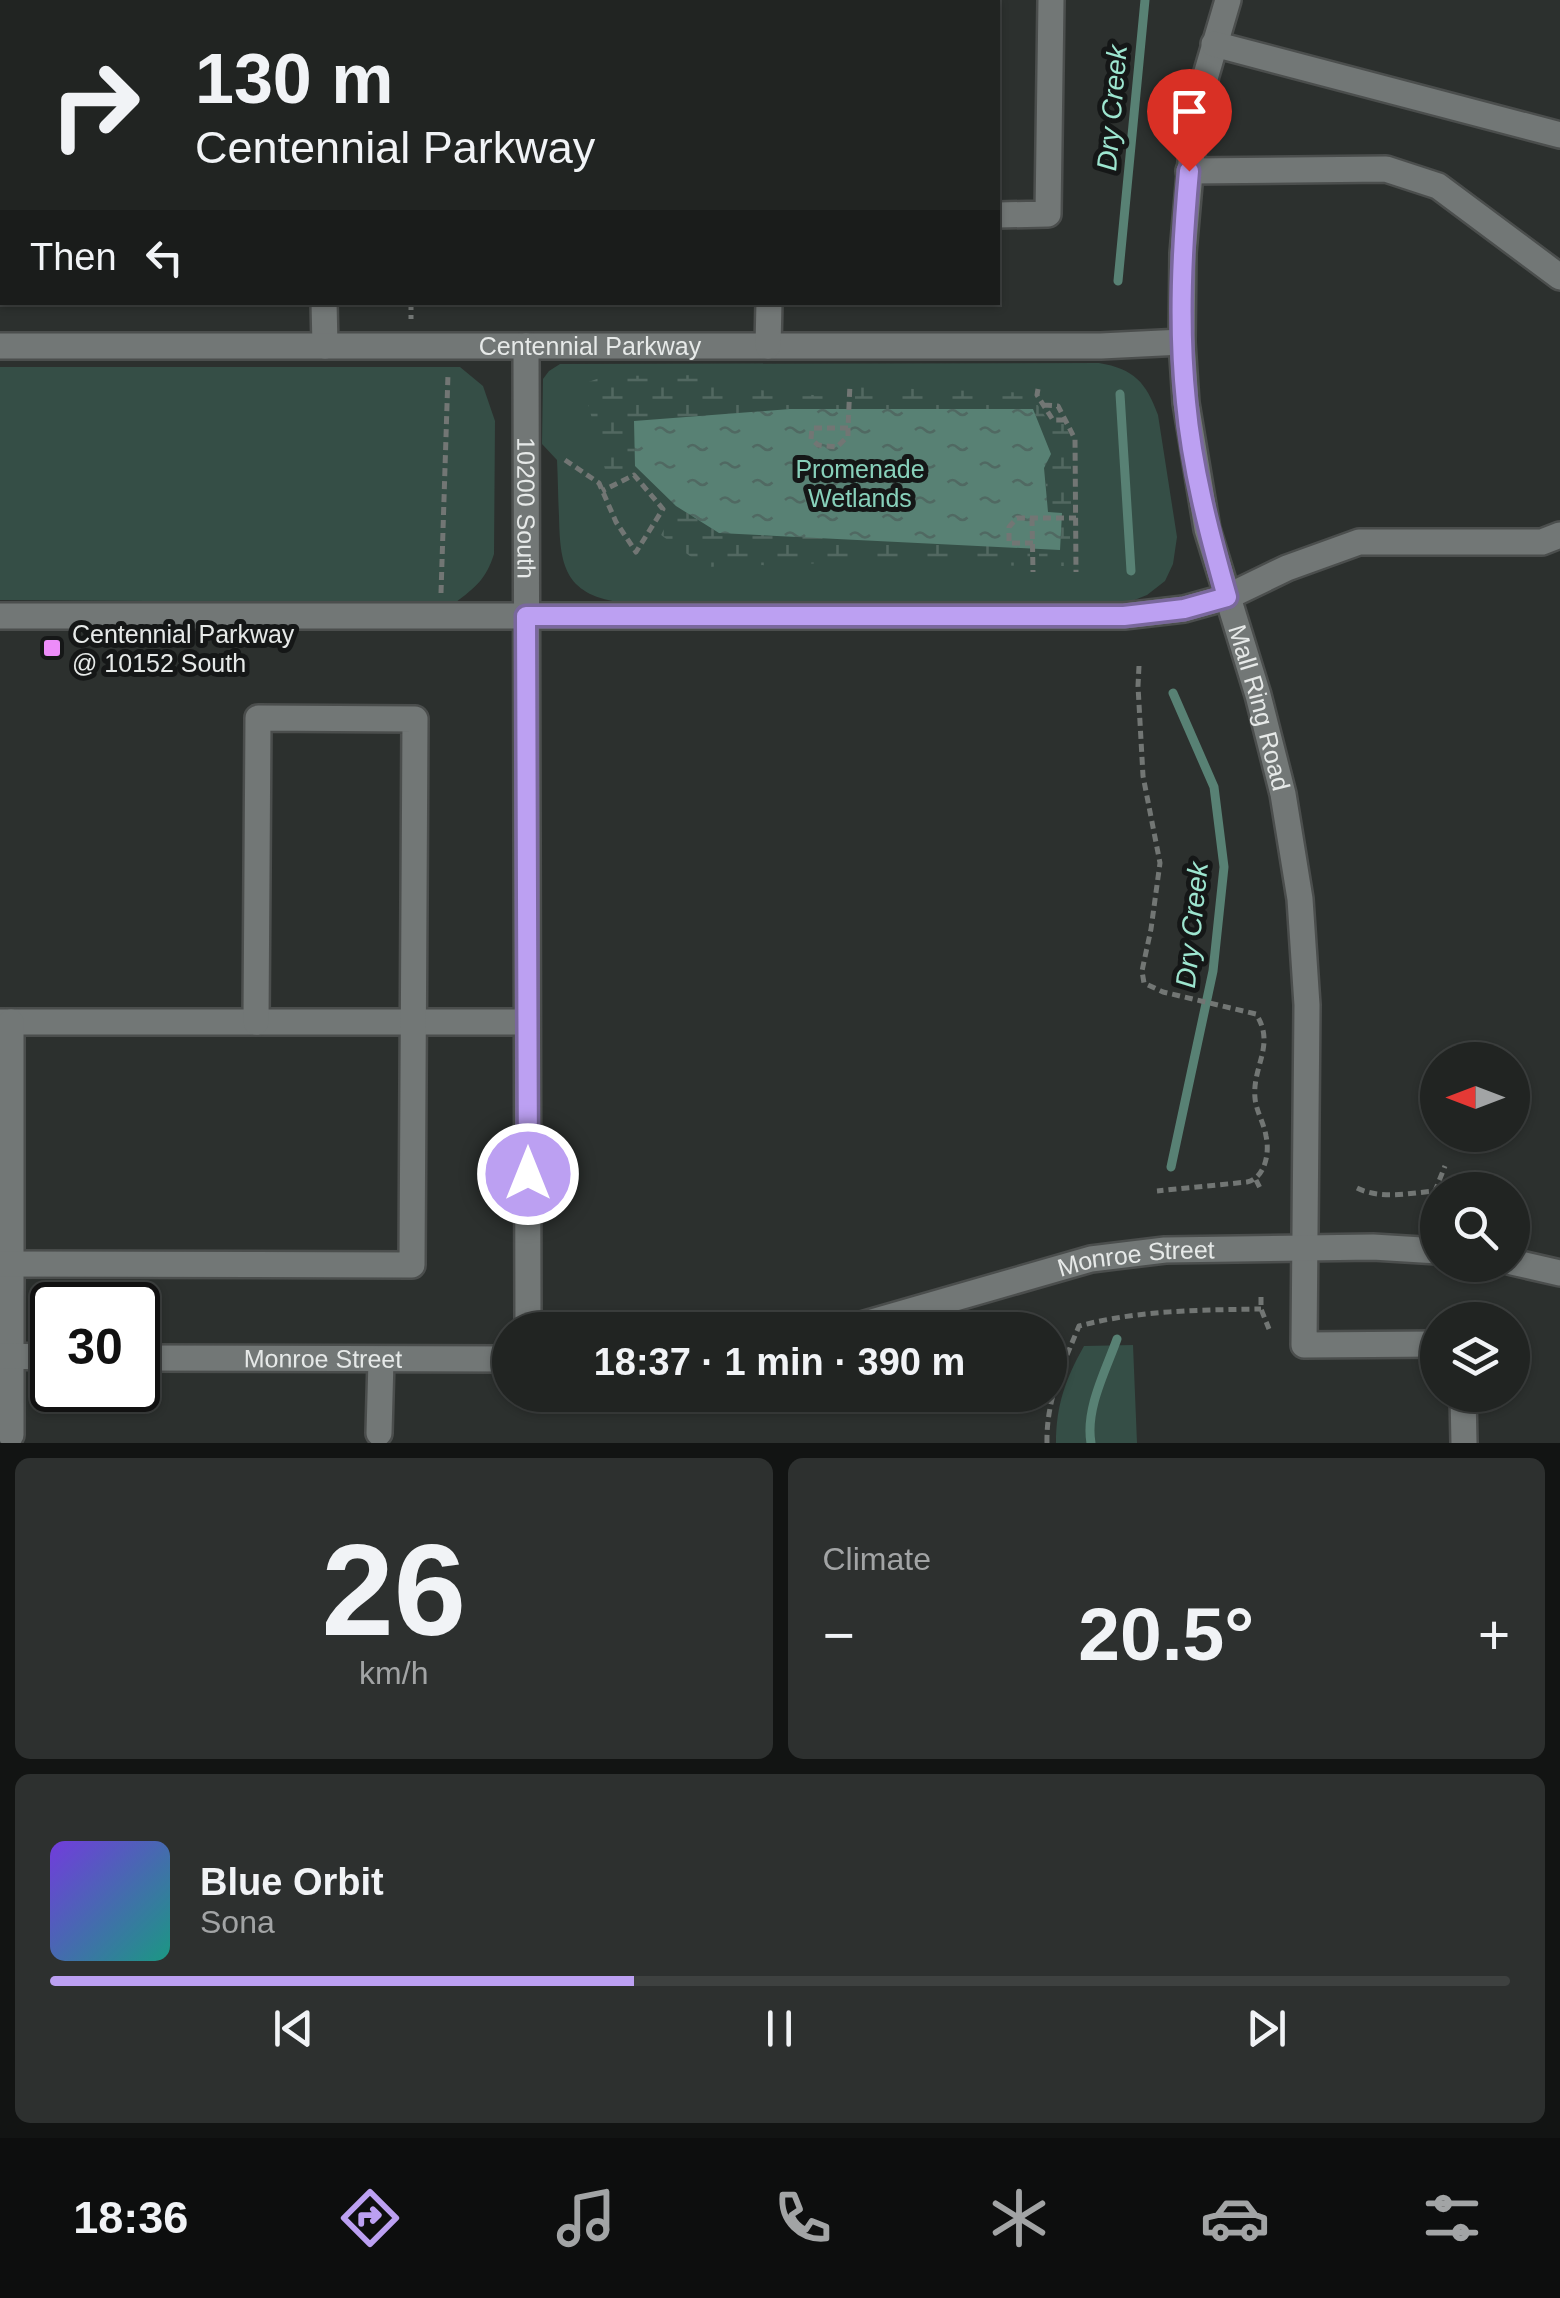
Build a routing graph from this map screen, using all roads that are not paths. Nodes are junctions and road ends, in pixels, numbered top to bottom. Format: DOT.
graph roads {
  1 [pos="1051,0"];
  2 [pos="1228,0"];
  3 [pos="1214,44"];
  4 [pos="1560,135"];
  5 [pos="1189,171"];
  6 [pos="1000,214"];
  7 [pos="1560,277"];
  8 [pos="324,305"];
  9 [pos="769,305"];
  10 [pos="1182,342"];
  11 [pos="0,346"];
  12 [pos="325,346"];
  13 [pos="526,346"];
  14 [pos="768,346"];
  15 [pos="1560,535"];
  16 [pos="1227,597"];
  17 [pos="0,616"];
  18 [pos="526,616"];
  19 [pos="5,1022"];
  20 [pos="256,1022"];
  21 [pos="527,1022"];
  22 [pos="412,1023"];
  23 [pos="1306,1247"];
  24 [pos="1420,1249"];
  25 [pos="6,1264"];
  26 [pos="1530,1266"];
  27 [pos="1560,1273"];
  28 [pos="528,1312"];
  29 [pos="907,1312"];
  30 [pos="1420,1344"];
  31 [pos="6,1356"];
  32 [pos="160,1358"];
  33 [pos="492,1359"];
  34 [pos="380,1360"];
  35 [pos="1463,1412"];
  36 [pos="379,1433"];
  37 [pos="11,1434"];
  38 [pos="1464,1443"];
  1 -- 6 [label="street"];
  2 -- 3 [label="street, Mall Ring Road"];
  3 -- 4 [label="street"];
  3 -- 5 [label="street, Mall Ring Road"];
  5 -- 7 [label="street"];
  5 -- 10 [label="street, Mall Ring Road"];
  8 -- 12 [label="street"];
  9 -- 14 [label="street"];
  10 -- 14 [label="street, Centennial Parkway"];
  10 -- 16 [label="street, Mall Ring Road"];
  11 -- 12 [label="street, Centennial Parkway"];
  12 -- 13 [label="street, Centennial Parkway"];
  13 -- 14 [label="street, Centennial Parkway"];
  13 -- 18 [label="street, 10200 South"];
  15 -- 16 [label="street"];
  16 -- 18 [label="street"];
  16 -- 23 [label="street, Mall Ring Road"];
  17 -- 18 [label="street"];
  18 -- 21 [label="street, 10200 South"];
  19 -- 20 [label="street"];
  19 -- 25 [label="street"];
  20 -- 22 [label="street"];
  20 -- 22 [label="street"];
  21 -- 22 [label="street"];
  21 -- 28 [label="street, 10200 South"];
  22 -- 25 [label="street"];
  23 -- 24 [label="street, Monroe Street"];
  23 -- 29 [label="street, Monroe Street"];
  23 -- 30 [label="street, Mall Ring Road"];
  25 -- 31 [label="street"];
  26 -- 27 [label="street"];
  31 -- 37 [label="street"];
  32 -- 34 [label="street, Monroe Street"];
  33 -- 34 [label="street, Monroe Street"];
  34 -- 36 [label="street"];
  35 -- 38 [label="street"];
}
